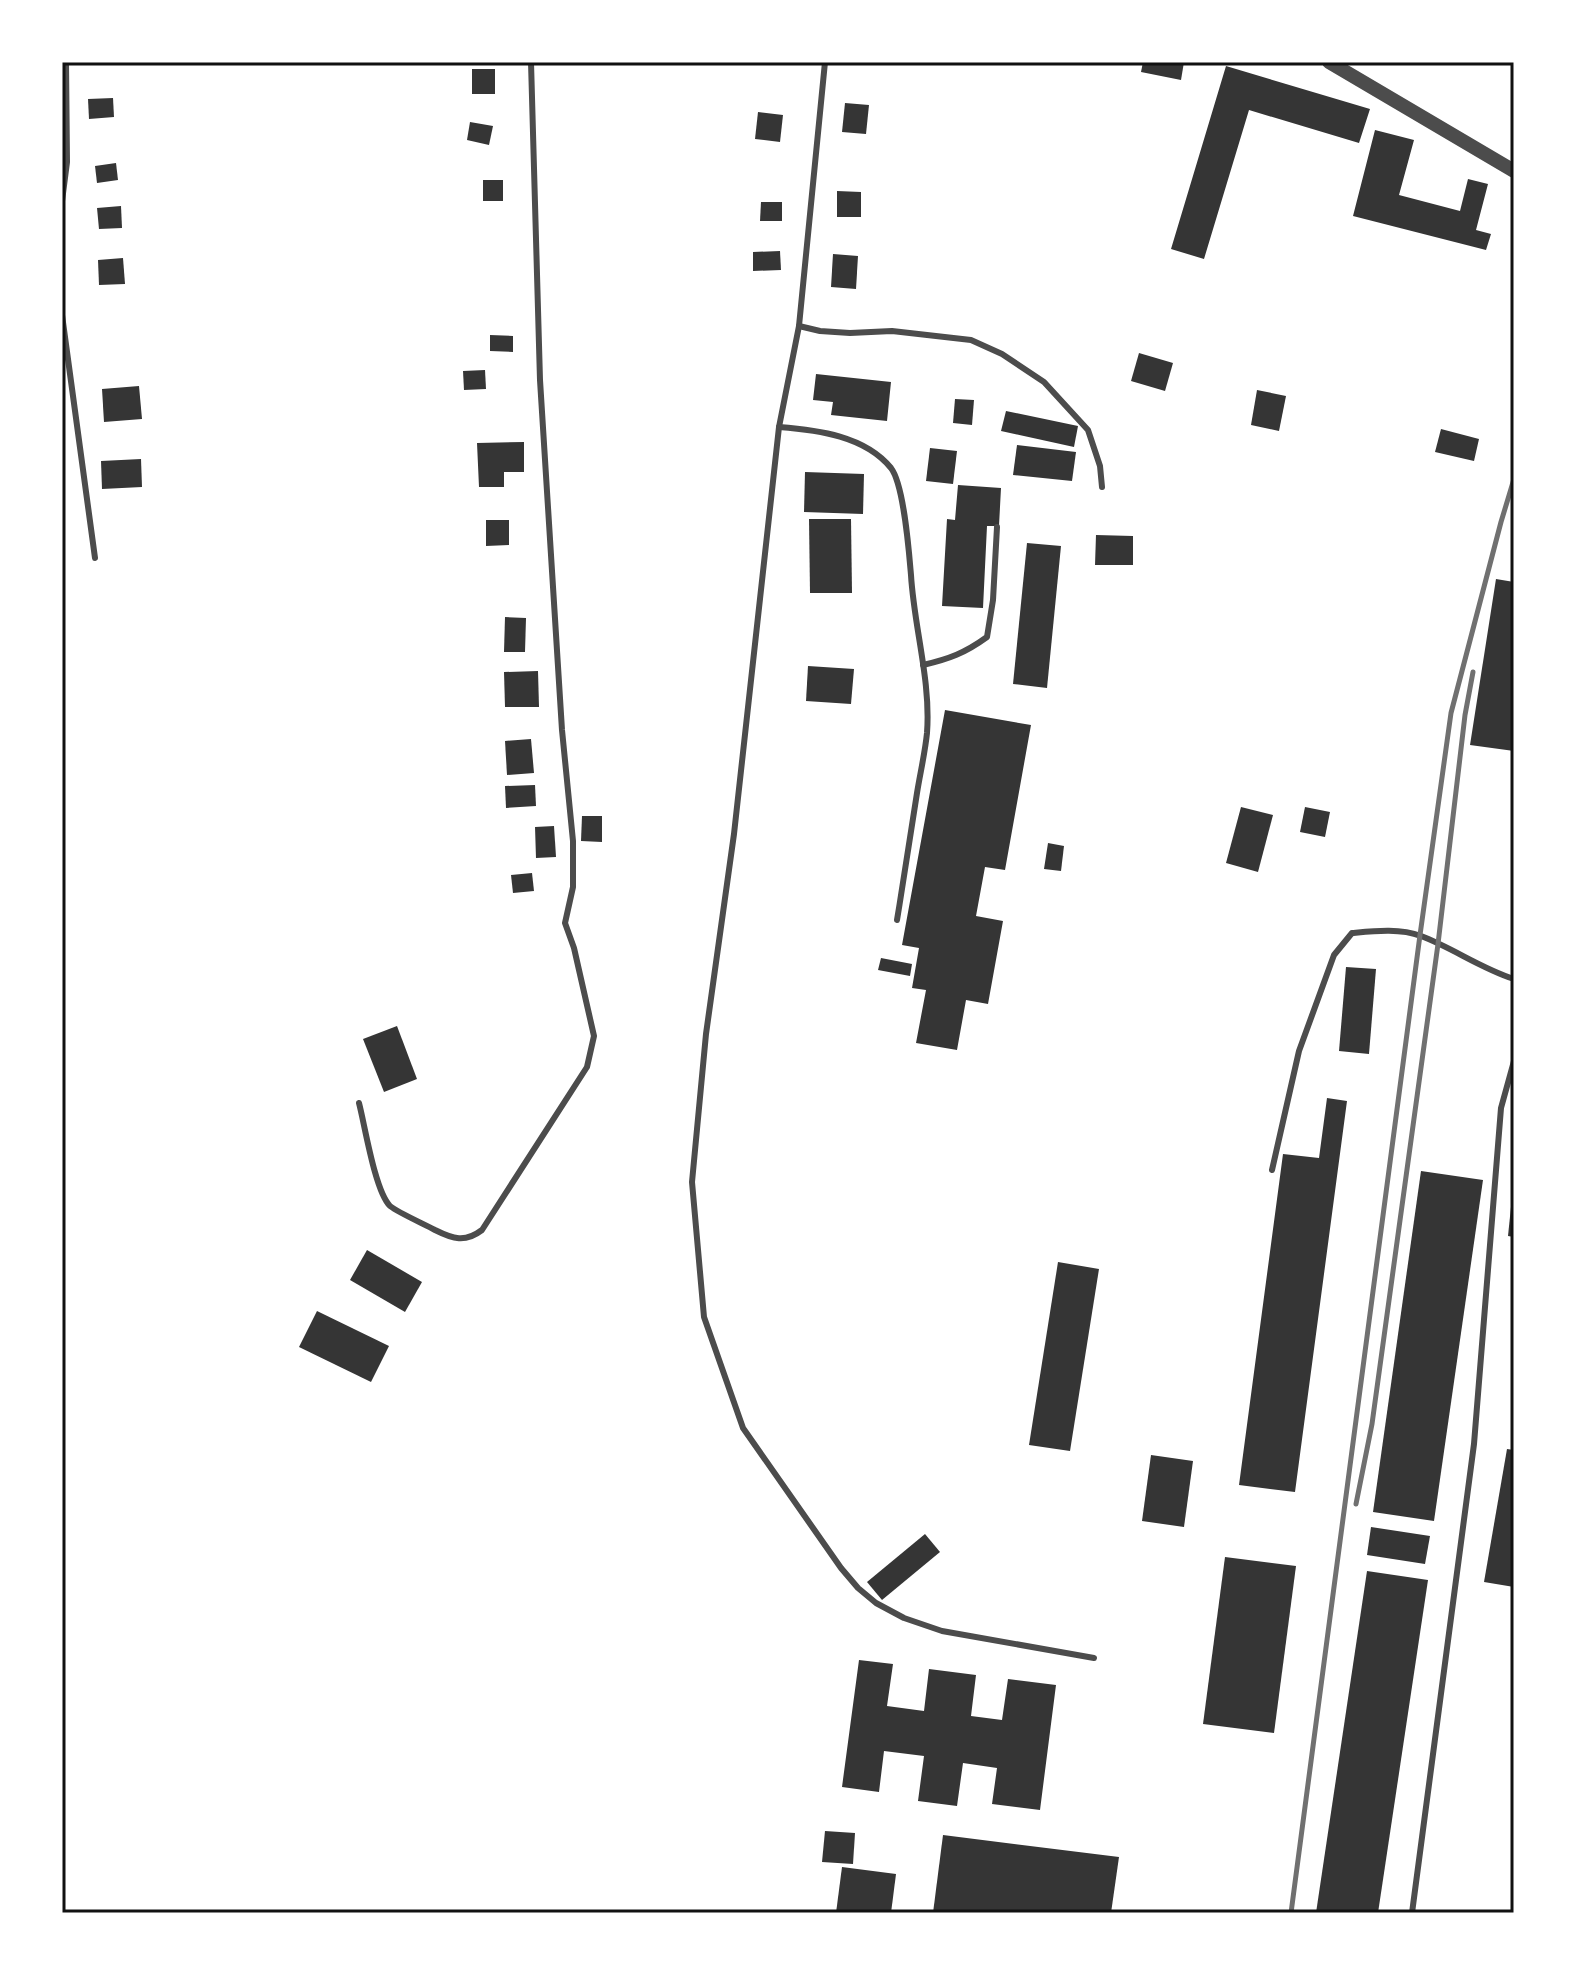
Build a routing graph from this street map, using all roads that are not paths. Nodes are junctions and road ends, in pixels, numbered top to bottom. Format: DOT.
graph roads {
  1 [pos="66,62"];
  2 [pos="531,62"];
  3 [pos="825,62"];
  4 [pos="1329,62"];
  5 [pos="1514,171"];
  6 [pos="62,201"];
  7 [pos="62,315"];
  8 [pos="799,326"];
  9 [pos="779,427"];
  10 [pos="1102,487"];
  11 [pos="997,527"];
  12 [pos="95,558"];
  13 [pos="923,665"];
  14 [pos="897,920"];
  15 [pos="1514,979"];
  16 [pos="1514,1061"];
  17 [pos="359,1103"];
  18 [pos="1272,1170"];
  19 [pos="1094,1658"];
  20 [pos="1412,1913"];
  1 -- 6 [label="lane"];
  2 -- 17 [label="lane"];
  3 -- 8 [label="lane"];
  4 -- 5 [label="street"];
  7 -- 12 [label="lane"];
  8 -- 9 [label="lane"];
  8 -- 10 [label="lane"];
  9 -- 13 [label="lane"];
  9 -- 19 [label="lane"];
  11 -- 13 [label="lane"];
  13 -- 14 [label="lane"];
  15 -- 18 [label="lane"];
  16 -- 20 [label="lane"];
}
